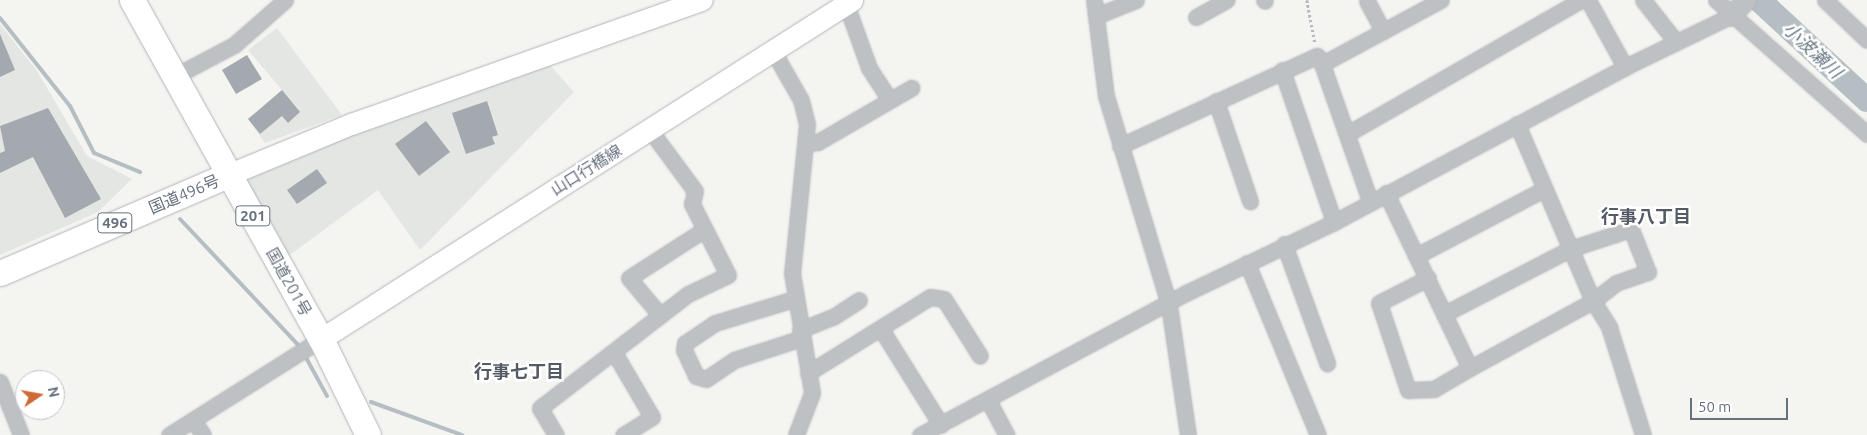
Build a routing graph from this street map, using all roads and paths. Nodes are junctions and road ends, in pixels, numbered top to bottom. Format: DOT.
graph roads {
  1 [pos="132,0"];
  2 [pos="285,0"];
  3 [pos="702,0"];
  4 [pos="1094,0"];
  5 [pos="1136,0"];
  6 [pos="1307,0"];
  7 [pos="1441,0"];
  8 [pos="1581,0"];
  9 [pos="1588,0"];
  10 [pos="1643,0"];
  11 [pos="1716,0"];
  12 [pos="1825,0"];
  13 [pos="1367,1"];
  14 [pos="849,2"];
  15 [pos="1219,2"];
  16 [pos="1556,6"];
  17 [pos="1737,10"];
  18 [pos="1096,16"];
  19 [pos="1196,17"];
  20 [pos="1383,31"];
  21 [pos="1867,40"];
  22 [pos="1676,42"];
  23 [pos="773,51"];
  24 [pos="1318,56"];
  25 [pos="1625,66"];
  26 [pos="1282,70"];
  27 [pos="176,75"];
  28 [pos="911,88"];
  29 [pos="889,99"];
  30 [pos="1216,101"];
  31 [pos="1517,124"];
  32 [pos="650,130"];
  33 [pos="1347,134"];
  34 [pos="1867,134"];
  35 [pos="806,143"];
  36 [pos="1120,146"];
  37 [pos="230,174"];
  38 [pos="1544,189"];
  39 [pos="1386,193"];
  40 [pos="1250,201"];
  41 [pos="1370,201"];
  42 [pos="1334,222"];
  43 [pos="704,229"];
  44 [pos="1284,244"];
  45 [pos="1570,249"];
  46 [pos="1416,256"];
  47 [pos="1247,263"];
  48 [pos="0,273"];
  49 [pos="1428,278"];
  50 [pos="794,299"];
  51 [pos="859,300"];
  52 [pos="1593,302"];
  53 [pos="1169,305"];
  54 [pos="1444,314"];
  55 [pos="660,315"];
  56 [pos="881,329"];
  57 [pos="801,334"];
  58 [pos="321,339"];
  59 [pos="616,354"];
  60 [pos="980,356"];
  61 [pos="1327,363"];
  62 [pos="1470,368"];
  63 [pos="808,373"];
  64 [pos="0,382"];
  65 [pos="988,400"];
  66 [pos="193,420"];
  67 [pos="941,425"];
  68 [pos="21,435"];
  69 [pos="169,435"];
  70 [pos="203,435"];
  71 [pos="368,435"];
  72 [pos="556,435"];
  73 [pos="623,435"];
  74 [pos="796,435"];
  75 [pos="920,435"];
  76 [pos="1007,435"];
  77 [pos="1188,435"];
  78 [pos="1318,435"];
  79 [pos="1643,435"];
  1 -- 27 [label="highway, 国道201号 / 201"];
  2 -- 27 [label="street"];
  3 -- 37 [label="main road"];
  4 -- 18 [label="street"];
  5 -- 18 [label="street"];
  6 -- 24 [label="path"];
  7 -- 20 [label="street"];
  8 -- 16 [label="street"];
  9 -- 25 [label="street"];
  10 -- 22 [label="street"];
  11 -- 17 [label="street"];
  12 -- 21 [label="street"];
  13 -- 20 [label="street"];
  14 -- 23 [label="main road, 山口行橋線"];
  14 -- 29 [label="street"];
  15 -- 19 [label="street"];
  16 -- 33 [label="street"];
  17 -- 22 [label="street"];
  17 -- 34 [label="street"];
  18 -- 36 [label="street"];
  20 -- 33 [label="street"];
  22 -- 25 [label="street"];
  23 -- 32 [label="main road, 山口行橋線"];
  23 -- 35 [label="street"];
  24 -- 26 [label="street"];
  25 -- 31 [label="street"];
  26 -- 30 [label="street"];
  26 -- 42 [label="street"];
  27 -- 37 [label="highway, 国道201号 / 201"];
  28 -- 29 [label="street"];
  29 -- 35 [label="street"];
  30 -- 36 [label="street"];
  30 -- 40 [label="street"];
  31 -- 38 [label="street"];
  31 -- 39 [label="street"];
  32 -- 43 [label="street"];
  32 -- 58 [label="main road, 山口行橋線"];
  33 -- 41 [label="street"];
  35 -- 50 [label="street"];
  36 -- 53 [label="street"];
  37 -- 48 [label="highway, 国道496号 / 496"];
  37 -- 58 [label="highway, 国道201号 / 201"];
  38 -- 45 [label="street"];
  38 -- 46 [label="street"];
  39 -- 41 [label="street"];
  39 -- 46 [label="street"];
  41 -- 42 [label="street"];
  42 -- 44 [label="street"];
  43 -- 55 [label="street"];
  43 -- 55 [label="street"];
  44 -- 47 [label="street"];
  44 -- 61 [label="street"];
  45 -- 52 [label="street"];
  45 -- 52 [label="street"];
  45 -- 54 [label="street"];
  46 -- 49 [label="street"];
  47 -- 53 [label="street"];
  47 -- 78 [label="street"];
  49 -- 54 [label="street"];
  49 -- 62 [label="street"];
  50 -- 57 [label="street"];
  50 -- 57 [label="street"];
  51 -- 57 [label="street"];
  52 -- 62 [label="street"];
  52 -- 79 [label="street"];
  53 -- 65 [label="street"];
  53 -- 77 [label="street"];
  54 -- 62 [label="street"];
  55 -- 59 [label="street"];
  56 -- 60 [label="street"];
  56 -- 63 [label="street"];
  56 -- 67 [label="street"];
  57 -- 63 [label="street"];
  58 -- 66 [label="street"];
  58 -- 71 [label="highway, 国道201号 / 201"];
  59 -- 72 [label="street"];
  59 -- 73 [label="street"];
  63 -- 74 [label="street"];
  64 -- 68 [label="street"];
  65 -- 67 [label="street"];
  65 -- 76 [label="street"];
  66 -- 69 [label="street"];
  66 -- 70 [label="street"];
  67 -- 75 [label="street"];
}
